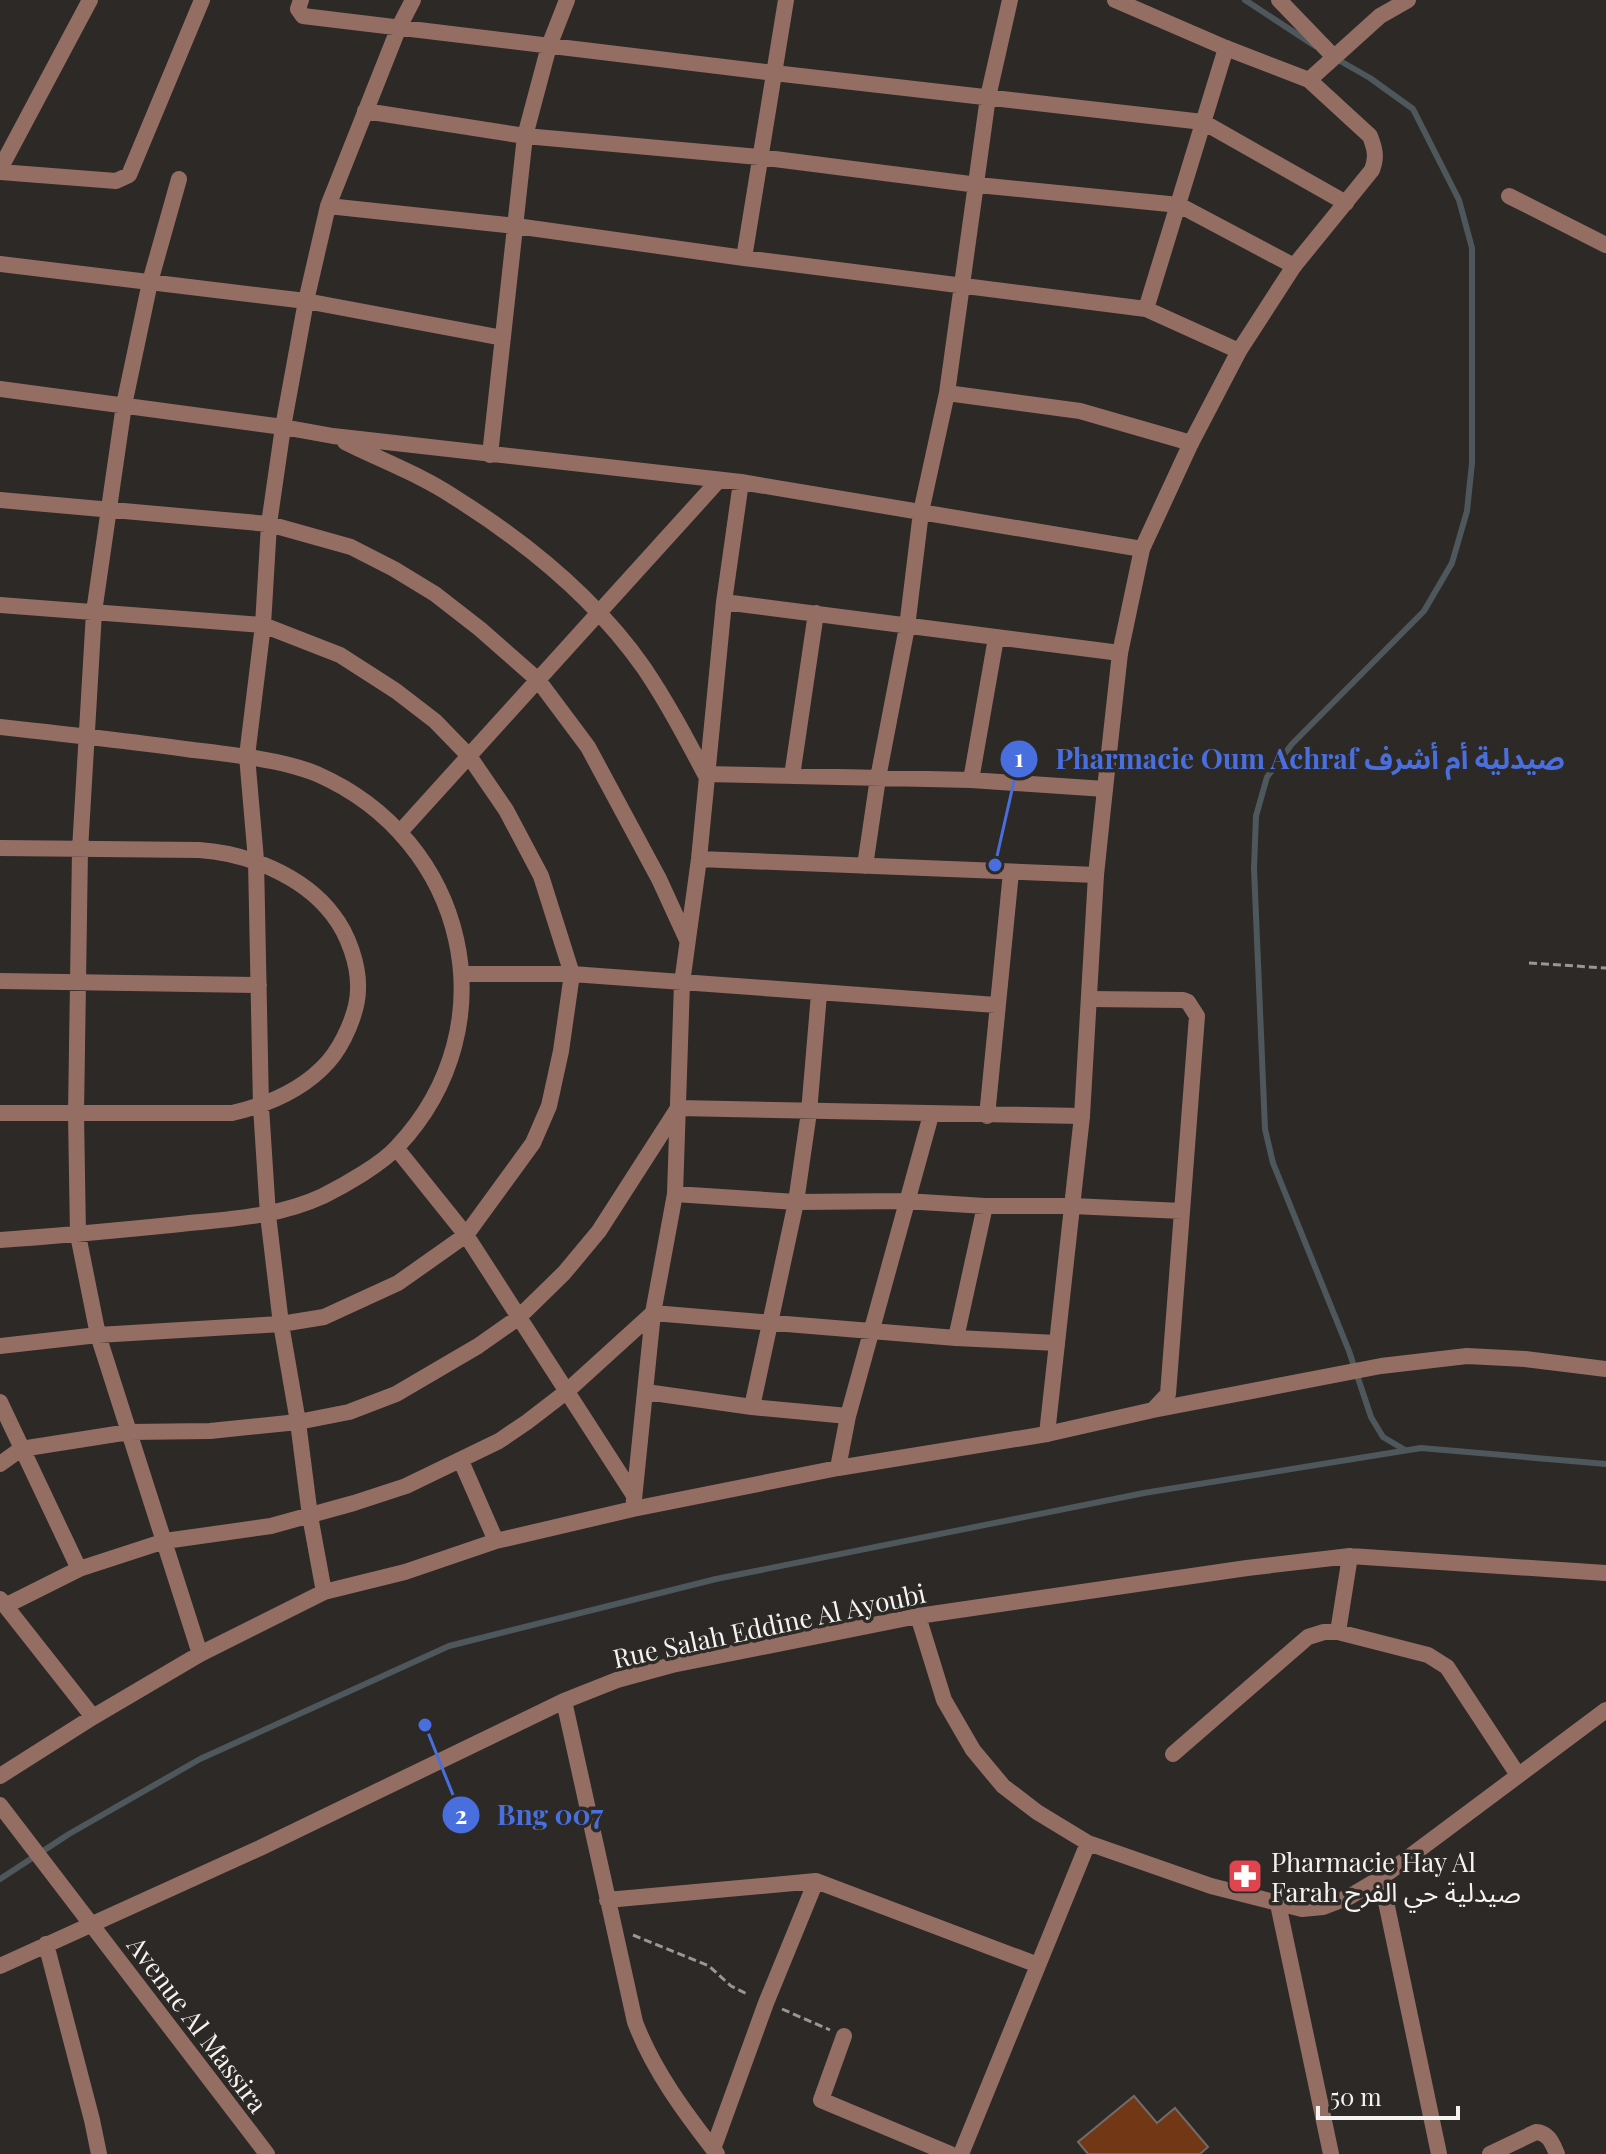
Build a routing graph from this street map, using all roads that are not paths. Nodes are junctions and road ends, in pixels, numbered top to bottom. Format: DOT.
graph roads {
  1 [pos="90,0"];
  2 [pos="202,0"];
  3 [pos="301,0"];
  4 [pos="413,0"];
  5 [pos="567,0"];
  6 [pos="786,0"];
  7 [pos="1010,0"];
  8 [pos="1115,0"];
  9 [pos="1279,0"];
  10 [pos="1408,0"];
  11 [pos="399,27"];
  12 [pos="549,46"];
  13 [pos="1226,48"];
  14 [pos="1333,50"];
  15 [pos="774,73"];
  16 [pos="1314,76"];
  17 [pos="988,97"];
  18 [pos="365,111"];
  19 [pos="1203,122"];
  20 [pos="525,136"];
  21 [pos="759,157"];
  22 [pos="0,171"];
  23 [pos="179,179"];
  24 [pos="978,185"];
  25 [pos="1509,196"];
  26 [pos="1346,203"];
  27 [pos="1179,205"];
  28 [pos="328,206"];
  29 [pos="516,226"];
  30 [pos="1606,245"];
  31 [pos="744,258"];
  32 [pos="0,264"];
  33 [pos="1294,266"];
  34 [pos="150,282"];
  35 [pos="963,284"];
  36 [pos="306,301"];
  37 [pos="1146,309"];
  38 [pos="503,338"];
  39 [pos="1239,351"];
  40 [pos="0,389"];
  41 [pos="947,393"];
  42 [pos="124,405"];
  43 [pos="283,427"];
  44 [pos="333,436"];
  45 [pos="1191,443"];
  46 [pos="490,455"];
  47 [pos="719,480"];
  48 [pos="741,482"];
  49 [pos="0,500"];
  50 [pos="107,511"];
  51 [pos="921,512"];
  52 [pos="269,524"];
  53 [pos="1142,549"];
  54 [pos="724,602"];
  55 [pos="0,605"];
  56 [pos="94,612"];
  57 [pos="600,613"];
  58 [pos="816,613"];
  59 [pos="263,625"];
  60 [pos="907,627"];
  61 [pos="996,638"];
  62 [pos="1120,653"];
  63 [pos="538,680"];
  64 [pos="0,727"];
  65 [pos="85,736"];
  66 [pos="247,756"];
  67 [pos="469,756"];
  68 [pos="705,774"];
  69 [pos="792,776"];
  70 [pos="878,778"];
  71 [pos="971,780"];
  72 [pos="1105,789"];
  73 [pos="400,832"];
  74 [pos="0,848"];
  75 [pos="80,850"];
  76 [pos="699,859"];
  77 [pos="256,860"];
  78 [pos="865,866"];
  79 [pos="1011,872"];
  80 [pos="1096,875"];
  81 [pos="688,941"];
  82 [pos="463,974"];
  83 [pos="572,974"];
  84 [pos="0,981"];
  85 [pos="682,983"];
  86 [pos="79,984"];
  87 [pos="259,985"];
  88 [pos="819,994"];
  89 [pos="1089,999"];
  90 [pos="996,1005"];
  91 [pos="261,1107"];
  92 [pos="678,1108"];
  93 [pos="809,1112"];
  94 [pos="0,1113"];
  95 [pos="76,1114"];
  96 [pos="931,1115"];
  97 [pos="987,1116"];
  98 [pos="1082,1116"];
  99 [pos="397,1149"];
  100 [pos="675,1194"];
  101 [pos="905,1201"];
  102 [pos="796,1202"];
  103 [pos="985,1206"];
  104 [pos="1072,1206"];
  105 [pos="1182,1211"];
  106 [pos="268,1215"];
  107 [pos="78,1235"];
  108 [pos="466,1235"];
  109 [pos="0,1240"];
  110 [pos="653,1313"];
  111 [pos="518,1318"];
  112 [pos="771,1321"];
  113 [pos="281,1324"];
  114 [pos="872,1332"];
  115 [pos="98,1335"];
  116 [pos="956,1338"];
  117 [pos="1057,1343"];
  118 [pos="0,1346"];
  119 [pos="1606,1369"];
  120 [pos="566,1392"];
  121 [pos="646,1392"];
  122 [pos="0,1402"];
  123 [pos="752,1407"];
  124 [pos="1153,1410"];
  125 [pos="848,1416"];
  126 [pos="298,1422"];
  127 [pos="129,1432"];
  128 [pos="1047,1434"];
  129 [pos="21,1449"];
  130 [pos="461,1461"];
  131 [pos="0,1464"];
  132 [pos="838,1468"];
  133 [pos="633,1502"];
  134 [pos="310,1516"];
  135 [pos="165,1541"];
  136 [pos="496,1541"];
  137 [pos="1350,1556"];
  138 [pos="79,1569"];
  139 [pos="1606,1573"];
  140 [pos="324,1592"];
  141 [pos="3,1602"];
  142 [pos="918,1616"];
  143 [pos="1338,1632"];
  144 [pos="200,1654"];
  145 [pos="564,1701"];
  146 [pos="1606,1710"];
  147 [pos="93,1717"];
  148 [pos="1173,1754"];
  149 [pos="1518,1775"];
  150 [pos="0,1776"];
  151 [pos="0,1805"];
  152 [pos="1088,1843"];
  153 [pos="1381,1878"];
  154 [pos="816,1881"];
  155 [pos="607,1900"];
  156 [pos="1278,1904"];
  157 [pos="91,1923"];
  158 [pos="46,1944"];
  159 [pos="1038,1965"];
  160 [pos="0,1966"];
  161 [pos="844,2036"];
  162 [pos="715,2152"];
  163 [pos="99,2154"];
  164 [pos="267,2154"];
  165 [pos="950,2154"];
  166 [pos="961,2154"];
  167 [pos="1331,2154"];
  168 [pos="1439,2154"];
  169 [pos="1490,2154"];
  170 [pos="1557,2154"];
  1 -- 22 [label="street"];
  2 -- 22 [label="street"];
  3 -- 11 [label="street"];
  4 -- 11 [label="street"];
  5 -- 12 [label="street"];
  6 -- 15 [label="street"];
  7 -- 17 [label="street"];
  8 -- 13 [label="street"];
  9 -- 14 [label="street"];
  10 -- 14 [label="street"];
  11 -- 12 [label="street"];
  11 -- 18 [label="street"];
  12 -- 15 [label="street"];
  12 -- 20 [label="street"];
  13 -- 16 [label="street"];
  13 -- 19 [label="street"];
  14 -- 16 [label="street"];
  15 -- 17 [label="street"];
  15 -- 21 [label="street"];
  16 -- 26 [label="street"];
  17 -- 19 [label="street"];
  17 -- 24 [label="street"];
  18 -- 20 [label="street"];
  18 -- 28 [label="street"];
  19 -- 26 [label="street"];
  19 -- 27 [label="street"];
  20 -- 21 [label="street"];
  20 -- 29 [label="street"];
  21 -- 24 [label="street"];
  21 -- 31 [label="street"];
  23 -- 34 [label="street"];
  24 -- 27 [label="street"];
  24 -- 35 [label="street"];
  25 -- 30 [label="street"];
  26 -- 33 [label="street"];
  27 -- 33 [label="street"];
  27 -- 37 [label="street"];
  28 -- 29 [label="street"];
  28 -- 36 [label="street"];
  29 -- 31 [label="street"];
  29 -- 38 [label="street"];
  31 -- 35 [label="street"];
  32 -- 34 [label="street"];
  33 -- 39 [label="street"];
  34 -- 36 [label="street"];
  34 -- 42 [label="street"];
  35 -- 37 [label="street"];
  35 -- 41 [label="street"];
  36 -- 38 [label="street"];
  36 -- 43 [label="street"];
  37 -- 39 [label="street"];
  38 -- 46 [label="street"];
  39 -- 45 [label="street"];
  40 -- 42 [label="street"];
  41 -- 45 [label="street"];
  41 -- 51 [label="street"];
  42 -- 43 [label="street"];
  42 -- 50 [label="street"];
  43 -- 44 [label="street"];
  43 -- 52 [label="street"];
  44 -- 46 [label="street"];
  44 -- 57 [label="street"];
  45 -- 53 [label="street"];
  46 -- 47 [label="street"];
  47 -- 48 [label="street"];
  47 -- 57 [label="street"];
  48 -- 51 [label="street"];
  48 -- 54 [label="street"];
  49 -- 50 [label="street"];
  50 -- 52 [label="street"];
  50 -- 56 [label="street"];
  51 -- 53 [label="street"];
  51 -- 60 [label="street"];
  52 -- 59 [label="street"];
  52 -- 63 [label="street"];
  53 -- 62 [label="street"];
  54 -- 58 [label="street"];
  54 -- 68 [label="street"];
  55 -- 56 [label="street"];
  56 -- 59 [label="street"];
  56 -- 65 [label="street"];
  57 -- 63 [label="street"];
  57 -- 68 [label="street"];
  58 -- 60 [label="street"];
  58 -- 69 [label="street"];
  59 -- 66 [label="street"];
  59 -- 67 [label="street"];
  60 -- 61 [label="street"];
  60 -- 70 [label="street"];
  61 -- 62 [label="street"];
  61 -- 71 [label="street"];
  62 -- 72 [label="street"];
  63 -- 67 [label="street"];
  63 -- 81 [label="street"];
  64 -- 65 [label="street"];
  65 -- 66 [label="street"];
  65 -- 75 [label="street"];
  66 -- 73 [label="street"];
  66 -- 77 [label="street"];
  67 -- 73 [label="street"];
  67 -- 83 [label="street"];
  68 -- 69 [label="street"];
  68 -- 76 [label="street"];
  69 -- 70 [label="street"];
  70 -- 71 [label="street"];
  70 -- 78 [label="street"];
  71 -- 72 [label="street"];
  72 -- 80 [label="street"];
  73 -- 82 [label="street"];
  74 -- 75 [label="street"];
  75 -- 77 [label="street"];
  75 -- 86 [label="street"];
  76 -- 78 [label="street"];
  76 -- 81 [label="street"];
  77 -- 87 [label="street"];
  77 -- 91 [label="street"];
  78 -- 79 [label="street"];
  79 -- 80 [label="street"];
  79 -- 90 [label="street"];
  80 -- 89 [label="street"];
  81 -- 85 [label="street"];
  82 -- 83 [label="street"];
  82 -- 99 [label="street"];
  83 -- 85 [label="street"];
  83 -- 108 [label="street"];
  84 -- 86 [label="street"];
  85 -- 88 [label="street"];
  85 -- 92 [label="street"];
  86 -- 87 [label="street"];
  86 -- 95 [label="street"];
  87 -- 91 [label="street"];
  88 -- 90 [label="street"];
  88 -- 93 [label="street"];
  89 -- 98 [label="street"];
  89 -- 105 [label="street"];
  90 -- 97 [label="street"];
  91 -- 95 [label="street"];
  91 -- 106 [label="street"];
  92 -- 93 [label="street"];
  92 -- 100 [label="street"];
  92 -- 111 [label="street"];
  93 -- 96 [label="street"];
  93 -- 102 [label="street"];
  94 -- 95 [label="street"];
  95 -- 107 [label="street"];
  96 -- 97 [label="street"];
  96 -- 101 [label="street"];
  97 -- 98 [label="street"];
  98 -- 104 [label="street"];
  99 -- 106 [label="street"];
  99 -- 108 [label="street"];
  100 -- 102 [label="street"];
  100 -- 110 [label="street"];
  101 -- 102 [label="street"];
  101 -- 103 [label="street"];
  101 -- 114 [label="street"];
  102 -- 112 [label="street"];
  103 -- 104 [label="street"];
  103 -- 116 [label="street"];
  104 -- 105 [label="street"];
  104 -- 117 [label="street"];
  105 -- 124 [label="street"];
  106 -- 107 [label="street"];
  106 -- 113 [label="street"];
  107 -- 109 [label="street"];
  107 -- 115 [label="street"];
  108 -- 111 [label="street"];
  108 -- 113 [label="street"];
  110 -- 112 [label="street"];
  110 -- 120 [label="street"];
  110 -- 121 [label="street"];
  111 -- 120 [label="street"];
  111 -- 126 [label="street"];
  112 -- 114 [label="street"];
  112 -- 123 [label="street"];
  113 -- 115 [label="street"];
  113 -- 126 [label="street"];
  114 -- 116 [label="street"];
  114 -- 125 [label="street"];
  115 -- 118 [label="street"];
  115 -- 127 [label="street"];
  116 -- 117 [label="street"];
  117 -- 128 [label="street"];
  119 -- 124 [label="street"];
  120 -- 130 [label="street"];
  120 -- 133 [label="street"];
  121 -- 123 [label="street"];
  121 -- 133 [label="street"];
  122 -- 129 [label="street"];
  123 -- 125 [label="street"];
  124 -- 128 [label="street"];
  125 -- 132 [label="street"];
  126 -- 127 [label="street"];
  126 -- 134 [label="street"];
  127 -- 129 [label="street"];
  127 -- 135 [label="street"];
  128 -- 132 [label="street"];
  129 -- 131 [label="street"];
  129 -- 138 [label="street"];
  130 -- 134 [label="street"];
  130 -- 136 [label="street"];
  132 -- 133 [label="street"];
  133 -- 136 [label="street"];
  134 -- 135 [label="street"];
  134 -- 140 [label="street"];
  135 -- 138 [label="street"];
  135 -- 144 [label="street"];
  136 -- 140 [label="street"];
  137 -- 139 [label="street, Rue Salah Eddine Al Ayoubi"];
  137 -- 142 [label="street, Rue Salah Eddine Al Ayoubi"];
  137 -- 143 [label="street"];
  138 -- 141 [label="street"];
  140 -- 144 [label="street"];
  141 -- 147 [label="street"];
  142 -- 145 [label="street, Rue Salah Eddine Al Ayoubi"];
  142 -- 152 [label="street"];
  143 -- 148 [label="street"];
  143 -- 149 [label="street"];
  144 -- 147 [label="street"];
  145 -- 155 [label="street"];
  145 -- 157 [label="street, Rue Salah Eddine Al Ayoubi"];
  146 -- 149 [label="street"];
  147 -- 150 [label="street"];
  149 -- 153 [label="street"];
  151 -- 157 [label="street, Avenue Al Massira"];
  152 -- 156 [label="street"];
  152 -- 159 [label="street"];
  153 -- 156 [label="street"];
  153 -- 168 [label="street"];
  154 -- 155 [label="street"];
  154 -- 159 [label="street"];
  154 -- 162 [label="street"];
  155 -- 162 [label="street"];
  156 -- 167 [label="street"];
  157 -- 158 [label="street, Rue Salah Eddine Al Ayoubi"];
  157 -- 164 [label="street, Avenue Al Massira"];
  158 -- 160 [label="street, Rue Salah Eddine Al Ayoubi"];
  158 -- 163 [label="street"];
  159 -- 166 [label="street"];
  161 -- 165 [label="street"];
  169 -- 170 [label="street"];
}
